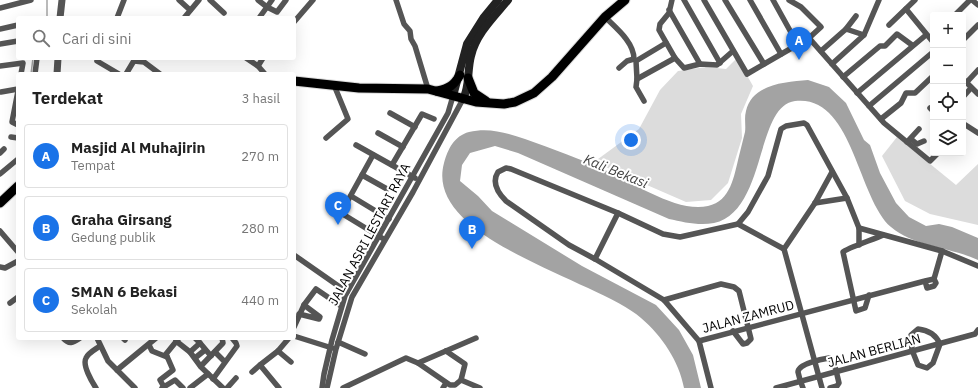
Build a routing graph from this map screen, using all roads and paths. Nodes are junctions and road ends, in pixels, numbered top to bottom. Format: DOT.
graph roads {
  1 [pos="31,0"];
  2 [pos="62,0"];
  3 [pos="124,0"];
  4 [pos="179,0"];
  5 [pos="199,0"];
  6 [pos="210,0"];
  7 [pos="258,0"];
  8 [pos="272,0"];
  9 [pos="286,0"];
  10 [pos="313,0"];
  11 [pos="396,0"];
  12 [pos="498,0"];
  13 [pos="508,0"];
  14 [pos="625,0"];
  15 [pos="672,0"];
  16 [pos="684,0"];
  17 [pos="704,0"];
  18 [pos="725,0"];
  19 [pos="750,0"];
  20 [pos="773,0"];
  21 [pos="789,0"];
  22 [pos="879,0"];
  23 [pos="915,0"];
  24 [pos="971,0"];
  25 [pos="978,5"];
  26 [pos="267,7"];
  27 [pos="0,8"];
  28 [pos="906,9"];
  29 [pos="190,10"];
  30 [pos="669,10"];
  31 [pos="959,12"];
  32 [pos="224,13"];
  33 [pos="60,16"];
  34 [pos="118,16"];
  35 [pos="186,16"];
  36 [pos="260,16"];
  37 [pos="856,16"];
  38 [pos="604,17"];
  39 [pos="296,20"];
  40 [pos="487,20"];
  41 [pos="16,25"];
  42 [pos="889,25"];
  43 [pos="978,25"];
  44 [pos="0,29"];
  45 [pos="846,29"];
  46 [pos="926,35"];
  47 [pos="863,36"];
  48 [pos="966,36"];
  49 [pos="809,38"];
  50 [pos="930,39"];
  51 [pos="16,41"];
  52 [pos="666,43"];
  53 [pos="0,44"];
  54 [pos="798,45"];
  55 [pos="912,45"];
  56 [pos="733,50"];
  57 [pos="821,51"];
  58 [pos="781,54"];
  59 [pos="930,55"];
  60 [pos="675,58"];
  61 [pos="23,60"];
  62 [pos="37,60"];
  63 [pos="58,60"];
  64 [pos="133,60"];
  65 [pos="137,60"];
  66 [pos="249,60"];
  67 [pos="262,60"];
  68 [pos="97,61"];
  69 [pos="720,63"];
  70 [pos="700,64"];
  71 [pos="764,64"];
  72 [pos="832,64"];
  73 [pos="0,66"];
  74 [pos="258,66"];
  75 [pos="619,68"];
  76 [pos="978,70"];
  77 [pos="21,72"];
  78 [pos="36,72"];
  79 [pos="58,72"];
  80 [pos="116,72"];
  81 [pos="127,72"];
  82 [pos="157,72"];
  83 [pos="263,72"];
  84 [pos="843,77"];
  85 [pos="463,79"];
  86 [pos="637,79"];
  87 [pos="930,79"];
  88 [pos="966,79"];
  89 [pos="296,81"];
  90 [pos="966,83"];
  91 [pos="334,85"];
  92 [pos="971,88"];
  93 [pos="16,90"];
  94 [pos="432,90"];
  95 [pos="1,92"];
  96 [pos="858,93"];
  97 [pos="966,94"];
  98 [pos="978,94"];
  99 [pos="453,96"];
  100 [pos="463,99"];
  101 [pos="16,101"];
  102 [pos="644,101"];
  103 [pos="488,103"];
  104 [pos="869,106"];
  105 [pos="390,113"];
  106 [pos="448,113"];
  107 [pos="455,116"];
  108 [pos="434,119"];
  109 [pos="881,119"];
  110 [pos="16,124"];
  111 [pos="966,125"];
  112 [pos="415,126"];
  113 [pos="919,129"];
  114 [pos="378,133"];
  115 [pos="978,133"];
  116 [pos="11,137"];
  117 [pos="16,138"];
  118 [pos="326,138"];
  119 [pos="434,138"];
  120 [pos="909,140"];
  121 [pos="924,141"];
  122 [pos="440,142"];
  123 [pos="356,145"];
  124 [pos="403,146"];
  125 [pos="916,146"];
  126 [pos="373,155"];
  127 [pos="935,156"];
  128 [pos="16,161"];
  129 [pos="392,165"];
  130 [pos="832,172"];
  131 [pos="0,174"];
  132 [pos="362,175"];
  133 [pos="412,177"];
  134 [pos="419,181"];
  135 [pos="16,188"];
  136 [pos="387,189"];
  137 [pos="351,196"];
  138 [pos="847,198"];
  139 [pos="0,203"];
  140 [pos="815,203"];
  141 [pos="618,213"];
  142 [pos="389,219"];
  143 [pos="738,224"];
  144 [pos="859,228"];
  145 [pos="0,231"];
  146 [pos="882,235"];
  147 [pos="379,236"];
  148 [pos="386,240"];
  149 [pos="859,245"];
  150 [pos="784,249"];
  151 [pos="16,250"];
  152 [pos="942,251"];
  153 [pos="296,256"];
  154 [pos="595,258"];
  155 [pos="365,261"];
  156 [pos="16,262"];
  157 [pos="371,264"];
  158 [pos="978,266"];
  159 [pos="0,268"];
  160 [pos="347,292"];
  161 [pos="869,296"];
  162 [pos="16,298"];
  163 [pos="854,299"];
  164 [pos="664,300"];
  165 [pos="10,303"];
  166 [pos="304,305"];
  167 [pos="341,306"];
  168 [pos="802,312"];
  169 [pos="299,314"];
  170 [pos="296,321"];
  171 [pos="336,325"];
  172 [pos="342,326"];
  173 [pos="748,327"];
  174 [pos="733,331"];
  175 [pos="977,331"];
  176 [pos="296,337"];
  177 [pos="476,338"];
  178 [pos="65,340"];
  179 [pos="76,340"];
  180 [pos="98,340"];
  181 [pos="154,340"];
  182 [pos="178,340"];
  183 [pos="196,340"];
  184 [pos="222,340"];
  185 [pos="234,340"];
  186 [pos="287,340"];
  187 [pos="699,341"];
  188 [pos="338,342"];
  189 [pos="200,343"];
  190 [pos="940,344"];
  191 [pos="149,345"];
  192 [pos="100,346"];
  193 [pos="333,348"];
  194 [pos="205,350"];
  195 [pos="912,350"];
  196 [pos="278,351"];
  197 [pos="446,351"];
  198 [pos="190,352"];
  199 [pos="213,354"];
  200 [pos="366,354"];
  201 [pos="167,357"];
  202 [pos="195,358"];
  203 [pos="224,361"];
  204 [pos="291,362"];
  205 [pos="814,362"];
  206 [pos="418,363"];
  207 [pos="260,365"];
  208 [pos="201,366"];
  209 [pos="117,370"];
  210 [pos="836,371"];
  211 [pos="252,372"];
  212 [pos="208,374"];
  213 [pos="819,376"];
  214 [pos="236,378"];
  215 [pos="213,379"];
  216 [pos="461,380"];
  217 [pos="801,381"];
  218 [pos="445,385"];
  219 [pos="352,386"];
  220 [pos="163,387"];
  221 [pos="96,388"];
  222 [pos="135,388"];
  223 [pos="183,388"];
  224 [pos="190,388"];
  225 [pos="224,388"];
  226 [pos="227,388"];
  227 [pos="279,388"];
  228 [pos="322,388"];
  229 [pos="327,388"];
  230 [pos="343,388"];
  231 [pos="480,388"];
  232 [pos="711,388"];
  233 [pos="776,388"];
  234 [pos="803,388"];
  235 [pos="822,388"];
  236 [pos="830,388"];
  1 -- 27 [label="street"];
  2 -- 33 [label="street"];
  3 -- 34 [label="street"];
  4 -- 29 [label="street"];
  5 -- 29 [label="street"];
  6 -- 32 [label="street"];
  7 -- 26 [label="street"];
  8 -- 26 [label="street"];
  9 -- 26 [label="street"];
  10 -- 39 [label="street"];
  11 -- 94 [label="street"];
  12 -- 40 [label="main road"];
  13 -- 40 [label="main road"];
  14 -- 38 [label="main road"];
  15 -- 30 [label="street"];
  16 -- 69 [label="street"];
  17 -- 56 [label="street"];
  18 -- 71 [label="street"];
  19 -- 58 [label="street"];
  20 -- 54 [label="street"];
  21 -- 49 [label="street"];
  22 -- 47 [label="street"];
  23 -- 28 [label="street"];
  24 -- 25 [label="street"];
  24 -- 31 [label="street"];
  26 -- 36 [label="street"];
  28 -- 42 [label="street"];
  28 -- 46 [label="street"];
  29 -- 35 [label="street"];
  30 -- 52 [label="street"];
  30 -- 70 [label="street"];
  37 -- 45 [label="street"];
  38 -- 75 [label="street"];
  38 -- 103 [label="main road"];
  40 -- 85 [label="main road"];
  41 -- 44 [label="street"];
  43 -- 48 [label="street"];
  45 -- 47 [label="street"];
  45 -- 57 [label="street"];
  46 -- 50 [label="street"];
  46 -- 55 [label="street"];
  47 -- 72 [label="street"];
  49 -- 54 [label="street"];
  49 -- 57 [label="street"];
  51 -- 53 [label="street"];
  52 -- 60 [label="street"];
  52 -- 86 [label="street"];
  54 -- 58 [label="street"];
  55 -- 84 [label="street"];
  55 -- 96 [label="street"];
  56 -- 69 [label="street"];
  56 -- 71 [label="street"];
  57 -- 72 [label="street"];
  58 -- 71 [label="street"];
  59 -- 104 [label="street"];
  60 -- 70 [label="street"];
  60 -- 86 [label="street"];
  61 -- 73 [label="street"];
  61 -- 77 [label="street"];
  62 -- 78 [label="street"];
  63 -- 79 [label="street"];
  64 -- 81 [label="street"];
  65 -- 82 [label="street"];
  66 -- 74 [label="street"];
  67 -- 74 [label="street"];
  68 -- 80 [label="street"];
  69 -- 70 [label="street"];
  72 -- 84 [label="street"];
  74 -- 83 [label="street"];
  76 -- 88 [label="street"];
  84 -- 96 [label="street"];
  85 -- 94 [label="main road"];
  85 -- 99 [label="main road"];
  85 -- 100 [label="main road"];
  85 -- 103 [label="main road"];
  86 -- 102 [label="street"];
  87 -- 109 [label="street"];
  89 -- 91 [label="main road"];
  90 -- 92 [label="street"];
  91 -- 94 [label="main road"];
  91 -- 118 [label="street"];
  92 -- 97 [label="street"];
  92 -- 98 [label="street"];
  93 -- 95 [label="street"];
  94 -- 99 [label="main road"];
  96 -- 104 [label="street"];
  99 -- 100 [label="main road"];
  99 -- 106 [label="street, JALAN ASRI LESTARI RAYA"];
  100 -- 103 [label="main road"];
  100 -- 107 [label="street, JALAN ASRI LESTARI RAYA"];
  101 -- 110 [label="street"];
  104 -- 109 [label="street"];
  105 -- 112 [label="street"];
  106 -- 107 [label="street"];
  106 -- 119 [label="street, JALAN ASRI LESTARI RAYA"];
  107 -- 122 [label="street, JALAN ASRI LESTARI RAYA"];
  108 -- 112 [label="street"];
  109 -- 120 [label="street"];
  111 -- 115 [label="street"];
  112 -- 124 [label="street"];
  113 -- 120 [label="street"];
  114 -- 124 [label="street"];
  116 -- 117 [label="street"];
  119 -- 122 [label="street"];
  119 -- 133 [label="street, JALAN ASRI LESTARI RAYA"];
  120 -- 125 [label="street"];
  121 -- 125 [label="street"];
  122 -- 134 [label="street, JALAN ASRI LESTARI RAYA"];
  123 -- 126 [label="street"];
  124 -- 129 [label="street"];
  125 -- 127 [label="street"];
  126 -- 129 [label="street"];
  126 -- 132 [label="street"];
  128 -- 131 [label="street"];
  129 -- 133 [label="street"];
  130 -- 138 [label="street"];
  130 -- 140 [label="street"];
  130 -- 143 [label="street"];
  132 -- 136 [label="street"];
  132 -- 137 [label="street"];
  133 -- 134 [label="street"];
  133 -- 142 [label="street, JALAN ASRI LESTARI RAYA"];
  134 -- 148 [label="street, JALAN ASRI LESTARI RAYA"];
  135 -- 139 [label="main road"];
  137 -- 142 [label="street"];
  137 -- 147 [label="street"];
  138 -- 140 [label="street"];
  138 -- 144 [label="street"];
  140 -- 150 [label="street"];
  141 -- 143 [label="street"];
  141 -- 154 [label="street"];
  141 -- 154 [label="street"];
  142 -- 147 [label="street, JALAN ASRI LESTARI RAYA"];
  143 -- 150 [label="street"];
  144 -- 146 [label="street"];
  144 -- 149 [label="street"];
  145 -- 151 [label="street"];
  146 -- 149 [label="street"];
  146 -- 152 [label="street"];
  147 -- 148 [label="street"];
  147 -- 155 [label="street, JALAN ASRI LESTARI RAYA"];
  148 -- 157 [label="street, JALAN ASRI LESTARI RAYA"];
  149 -- 163 [label="street"];
  150 -- 168 [label="street"];
  152 -- 158 [label="street"];
  152 -- 161 [label="street, JALAN ZAMRUD"];
  153 -- 160 [label="street"];
  154 -- 164 [label="street"];
  155 -- 157 [label="street"];
  155 -- 160 [label="street, JALAN ASRI LESTARI RAYA"];
  156 -- 159 [label="street"];
  157 -- 172 [label="street, JALAN ASRI LESTARI RAYA"];
  160 -- 167 [label="street, JALAN ASRI LESTARI RAYA"];
  161 -- 163 [label="street, JALAN ZAMRUD"];
  161 -- 163 [label="street"];
  162 -- 165 [label="street"];
  163 -- 168 [label="street, JALAN ZAMRUD"];
  164 -- 173 [label="street"];
  164 -- 187 [label="street"];
  166 -- 167 [label="street"];
  166 -- 169 [label="street"];
  166 -- 169 [label="street"];
  167 -- 171 [label="street, JALAN ASRI LESTARI RAYA"];
  168 -- 173 [label="street, JALAN ZAMRUD"];
  168 -- 205 [label="street"];
  169 -- 170 [label="street"];
  171 -- 172 [label="street"];
  171 -- 193 [label="street, JALAN ASRI LESTARI RAYA"];
  172 -- 188 [label="street, JALAN ASRI LESTARI RAYA"];
  173 -- 174 [label="street, JALAN ZAMRUD"];
  173 -- 174 [label="street"];
  174 -- 187 [label="street, JALAN ZAMRUD"];
  175 -- 190 [label="street, JALAN BERLIAN"];
  176 -- 193 [label="street"];
  177 -- 197 [label="street"];
  178 -- 179 [label="street"];
  180 -- 192 [label="street"];
  181 -- 191 [label="street"];
  182 -- 198 [label="street"];
  182 -- 201 [label="street"];
  183 -- 189 [label="street"];
  184 -- 199 [label="street"];
  185 -- 203 [label="street"];
  186 -- 196 [label="street"];
  187 -- 232 [label="street"];
  188 -- 193 [label="street, JALAN ASRI LESTARI RAYA"];
  188 -- 200 [label="street"];
  189 -- 194 [label="street"];
  189 -- 198 [label="street"];
  190 -- 195 [label="street, JALAN BERLIAN"];
  190 -- 195 [label="street"];
  190 -- 195 [label="street"];
  191 -- 201 [label="street"];
  191 -- 209 [label="street"];
  192 -- 209 [label="street"];
  192 -- 221 [label="street"];
  193 -- 228 [label="street, JALAN ASRI LESTARI RAYA"];
  193 -- 229 [label="street, JALAN ASRI LESTARI RAYA"];
  194 -- 199 [label="street"];
  194 -- 202 [label="street"];
  195 -- 210 [label="street, JALAN BERLIAN"];
  196 -- 204 [label="street"];
  196 -- 207 [label="street"];
  197 -- 206 [label="street"];
  197 -- 216 [label="street"];
  198 -- 202 [label="street"];
  199 -- 203 [label="street"];
  199 -- 208 [label="street"];
  201 -- 220 [label="street"];
  202 -- 208 [label="street"];
  203 -- 215 [label="street"];
  205 -- 210 [label="street"];
  205 -- 213 [label="street"];
  205 -- 217 [label="street"];
  206 -- 218 [label="street"];
  206 -- 219 [label="street"];
  207 -- 211 [label="street"];
  207 -- 227 [label="street"];
  208 -- 212 [label="street"];
  209 -- 222 [label="street"];
  210 -- 213 [label="street, JALAN BERLIAN"];
  210 -- 236 [label="street"];
  212 -- 215 [label="street"];
  212 -- 224 [label="street"];
  213 -- 217 [label="street, JALAN BERLIAN"];
  213 -- 235 [label="street"];
  214 -- 226 [label="street"];
  215 -- 225 [label="street"];
  216 -- 218 [label="street"];
  216 -- 231 [label="street"];
  217 -- 233 [label="street, JALAN BERLIAN"];
  217 -- 234 [label="street"];
  219 -- 230 [label="street"];
  220 -- 223 [label="street"];
}
